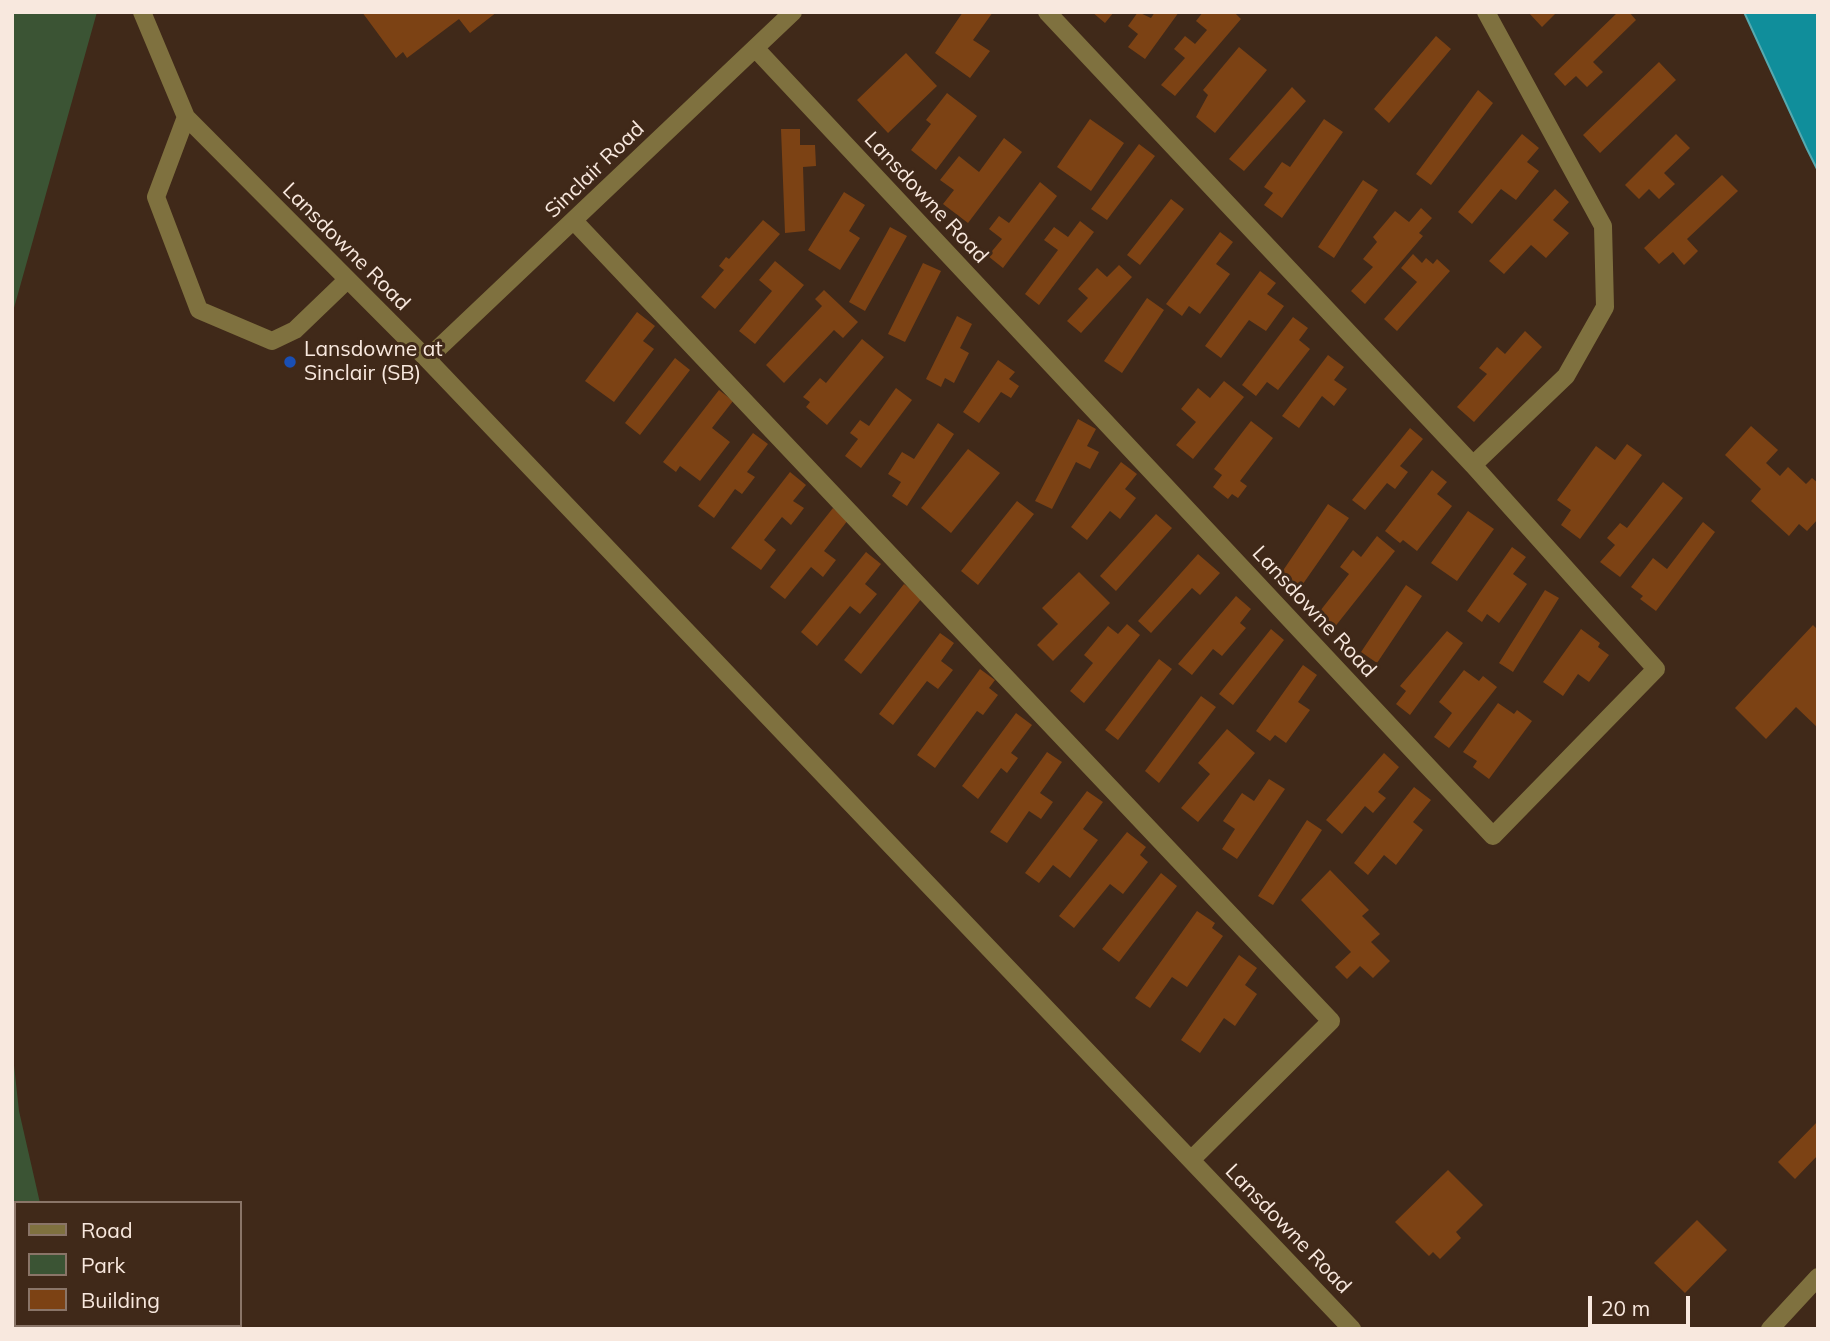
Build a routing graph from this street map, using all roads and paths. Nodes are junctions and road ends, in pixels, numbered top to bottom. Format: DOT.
graph roads {
  1 [pos="142,12"];
  2 [pos="793,12"];
  3 [pos="1046,12"];
  4 [pos="1486,12"];
  5 [pos="755,48"];
  6 [pos="186,117"];
  7 [pos="574,221"];
  8 [pos="346,281"];
  9 [pos="427,359"];
  10 [pos="1473,465"];
  11 [pos="1191,1160"];
  12 [pos="1818,1277"];
  13 [pos="1352,1329"];
  14 [pos="1770,1329"];
  1 -- 6 [label="street, Lansdowne Road"];
  2 -- 5 [label="street, Sinclair Road"];
  3 -- 10 [label="street, Lansdowne Road"];
  4 -- 10 [label="street"];
  5 -- 7 [label="street, Sinclair Road"];
  5 -- 10 [label="street, Lansdowne Road"];
  6 -- 8 [label="street, Lansdowne Road"];
  6 -- 8 [label="street"];
  7 -- 9 [label="street, Sinclair Road"];
  7 -- 11 [label="street"];
  8 -- 9 [label="street, Lansdowne Road"];
  9 -- 11 [label="street, Lansdowne Road"];
  11 -- 13 [label="street, Lansdowne Road"];
  12 -- 14 [label="street"];
}
